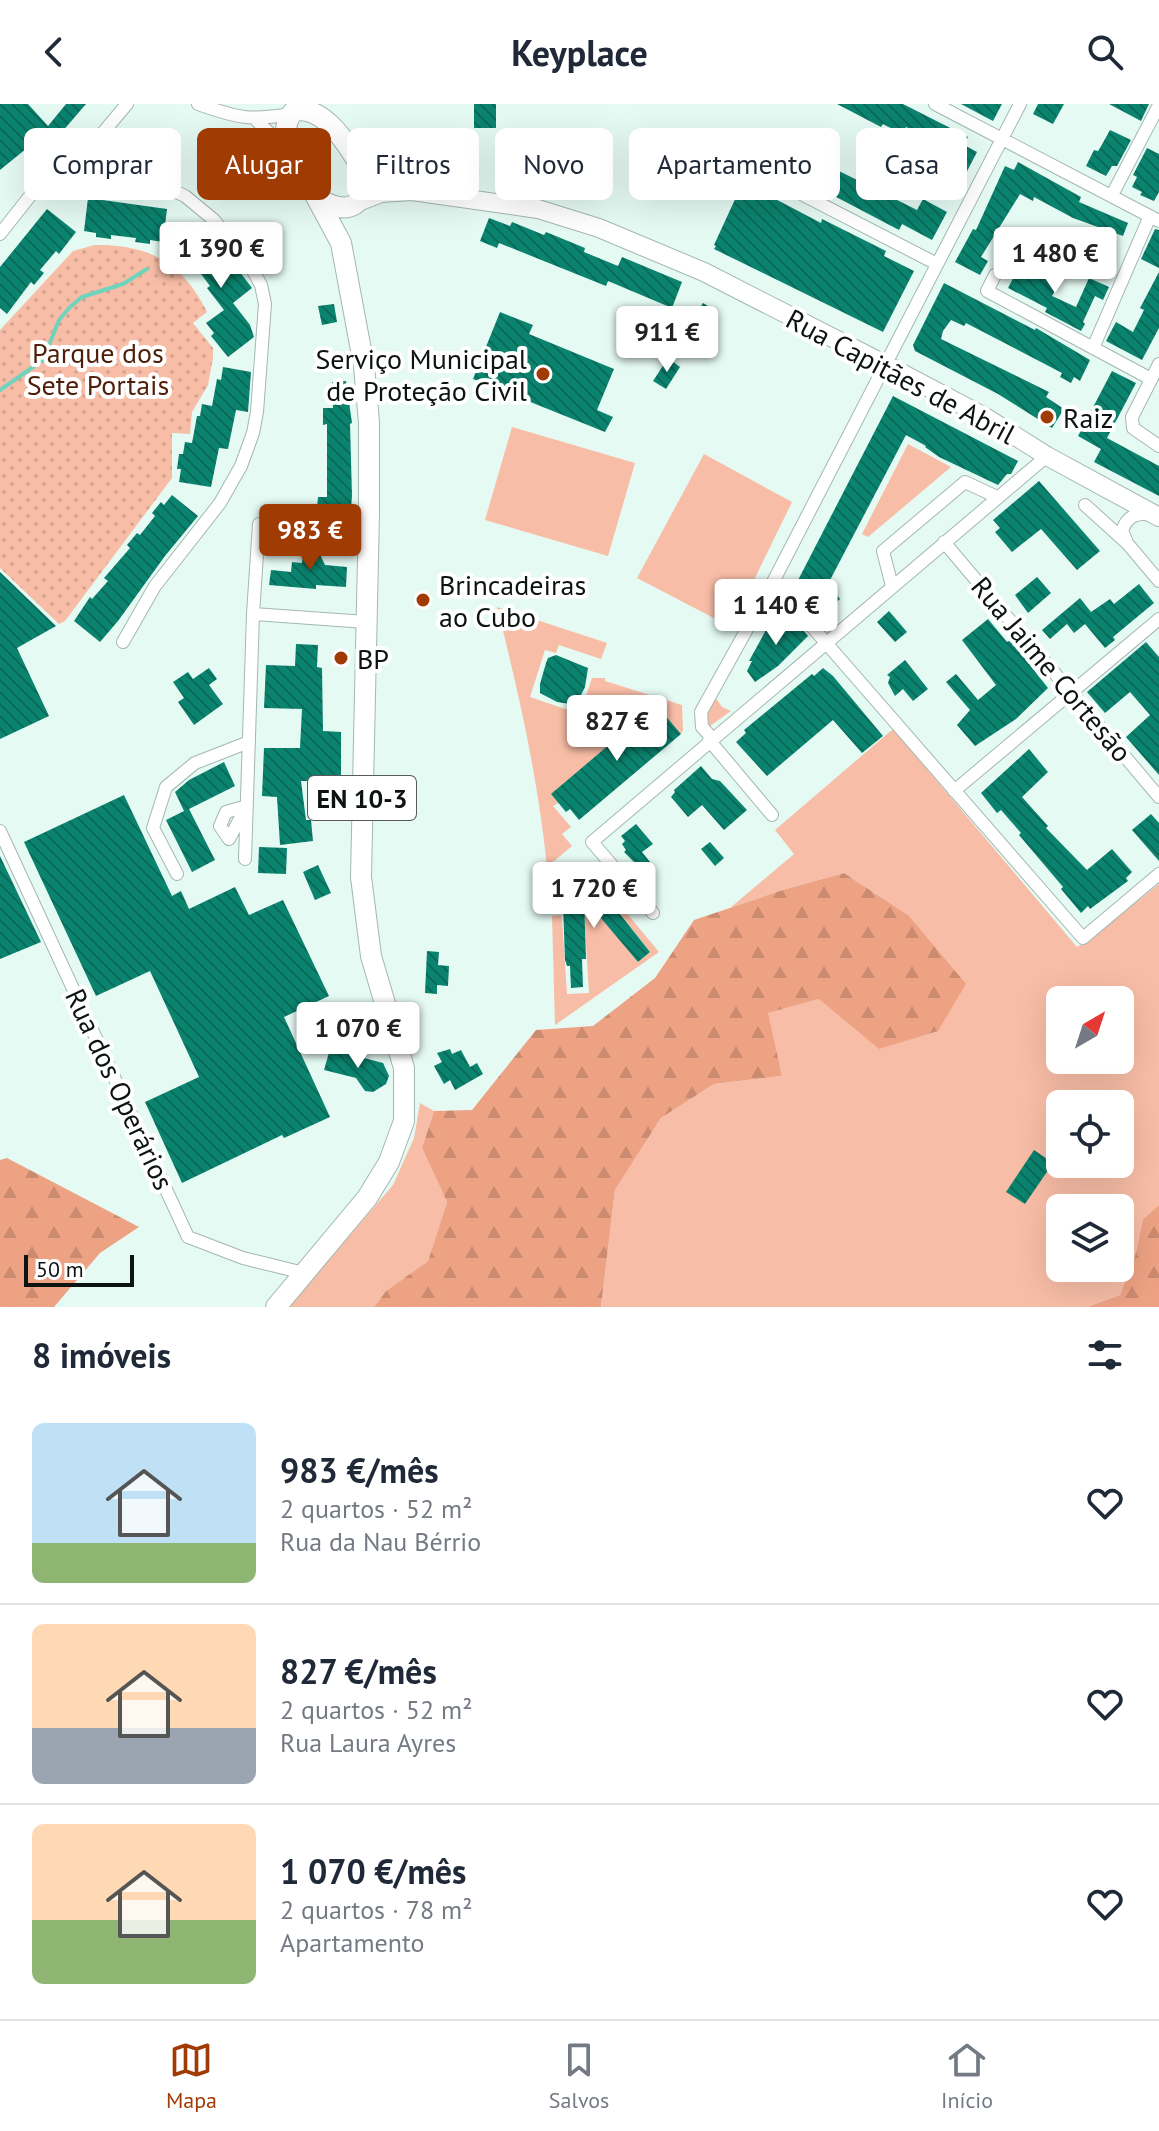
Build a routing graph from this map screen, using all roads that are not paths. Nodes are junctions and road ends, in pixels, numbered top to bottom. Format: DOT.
graph roads {
  1 [pos="127,104"];
  2 [pos="198,104"];
  3 [pos="935,104"];
  4 [pos="1020,104"];
  5 [pos="1159,105"];
  6 [pos="296,109"];
  7 [pos="328,109"];
  8 [pos="256,120"];
  9 [pos="107,128"];
  10 [pos="264,128"];
  11 [pos="286,128"];
  12 [pos="1002,139"];
  13 [pos="347,143"];
  14 [pos="181,195"];
  15 [pos="1112,195"];
  16 [pos="27,200"];
  17 [pos="318,200"];
  18 [pos="321,200"];
  19 [pos="356,200"];
  20 [pos="365,200"];
  21 [pos="475,200"];
  22 [pos="813,200"];
  23 [pos="354,205"];
  24 [pos="1154,218"];
  25 [pos="0,234"];
  26 [pos="341,243"];
  27 [pos="937,264"];
  28 [pos="995,275"];
  29 [pos="1093,348"];
  30 [pos="884,364"];
  31 [pos="1159,364"];
  32 [pos="1151,379"];
  33 [pos="1159,446"];
  34 [pos="1047,456"];
  35 [pos="997,497"];
  36 [pos="1085,505"];
  37 [pos="1158,516"];
  38 [pos="259,524"];
  39 [pos="944,542"];
  40 [pos="1127,543"];
  41 [pos="1159,581"];
  42 [pos="773,582"];
  43 [pos="892,586"];
  44 [pos="253,614"];
  45 [pos="1159,619"];
  46 [pos="366,622"];
  47 [pos="123,642"];
  48 [pos="826,642"];
  49 [pos="1071,692"];
  50 [pos="710,739"];
  51 [pos="249,742"];
  52 [pos="954,791"];
  53 [pos="1159,797"];
  54 [pos="772,815"];
  55 [pos="0,831"];
  56 [pos="245,859"];
  57 [pos="177,874"];
  58 [pos="1159,874"];
  59 [pos="653,913"];
  60 [pos="304,1273"];
  61 [pos="276,1307"];
  1 -- 9 [label="street"];
  2 -- 8 [label="street"];
  3 -- 12 [label="street"];
  4 -- 12 [label="street"];
  5 -- 15 [label="street"];
  6 -- 7 [label="main road"];
  6 -- 8 [label="street"];
  6 -- 11 [label="main road"];
  7 -- 13 [label="main road"];
  8 -- 10 [label="street"];
  12 -- 15 [label="street"];
  12 -- 27 [label="street"];
  14 -- 47 [label="street"];
  15 -- 24 [label="street"];
  16 -- 25 [label="street"];
  17 -- 26 [label="main road, EN 10-3"];
  18 -- 23 [label="main road"];
  19 -- 23 [label="main road, EN 10-3"];
  20 -- 23 [label="main road, Rua Capitães de Abril"];
  21 -- 30 [label="main road, Rua Capitães de Abril"];
  22 -- 27 [label="street"];
  23 -- 26 [label="main road, EN 10-3"];
  24 -- 29 [label="street"];
  26 -- 46 [label="main road, EN 10-3"];
  27 -- 30 [label="street"];
  28 -- 29 [label="street"];
  29 -- 32 [label="street"];
  30 -- 34 [label="main road, Rua Capitães de Abril"];
  30 -- 42 [label="street"];
  31 -- 32 [label="street"];
  32 -- 33 [label="street"];
  34 -- 35 [label="street"];
  34 -- 37 [label="main road, Rua Capitães de Abril"];
  35 -- 39 [label="street"];
  35 -- 43 [label="street"];
  36 -- 40 [label="street"];
  37 -- 40 [label="street"];
  38 -- 44 [label="street"];
  39 -- 43 [label="street"];
  39 -- 49 [label="street, Rua Jaime Cortesão"];
  40 -- 41 [label="street"];
  42 -- 48 [label="street"];
  42 -- 50 [label="street"];
  43 -- 48 [label="street"];
  44 -- 46 [label="street"];
  44 -- 51 [label="street"];
  45 -- 49 [label="street"];
  46 -- 60 [label="main road, EN 10-3"];
  48 -- 50 [label="street"];
  48 -- 52 [label="street"];
  49 -- 52 [label="street"];
  49 -- 53 [label="street, Rua Jaime Cortesão"];
  50 -- 54 [label="street"];
  50 -- 59 [label="street"];
  51 -- 56 [label="street"];
  51 -- 57 [label="street"];
  52 -- 58 [label="street"];
  55 -- 60 [label="street, Rua dos Operários"];
  60 -- 61 [label="main road, EN 10-3"];
}
